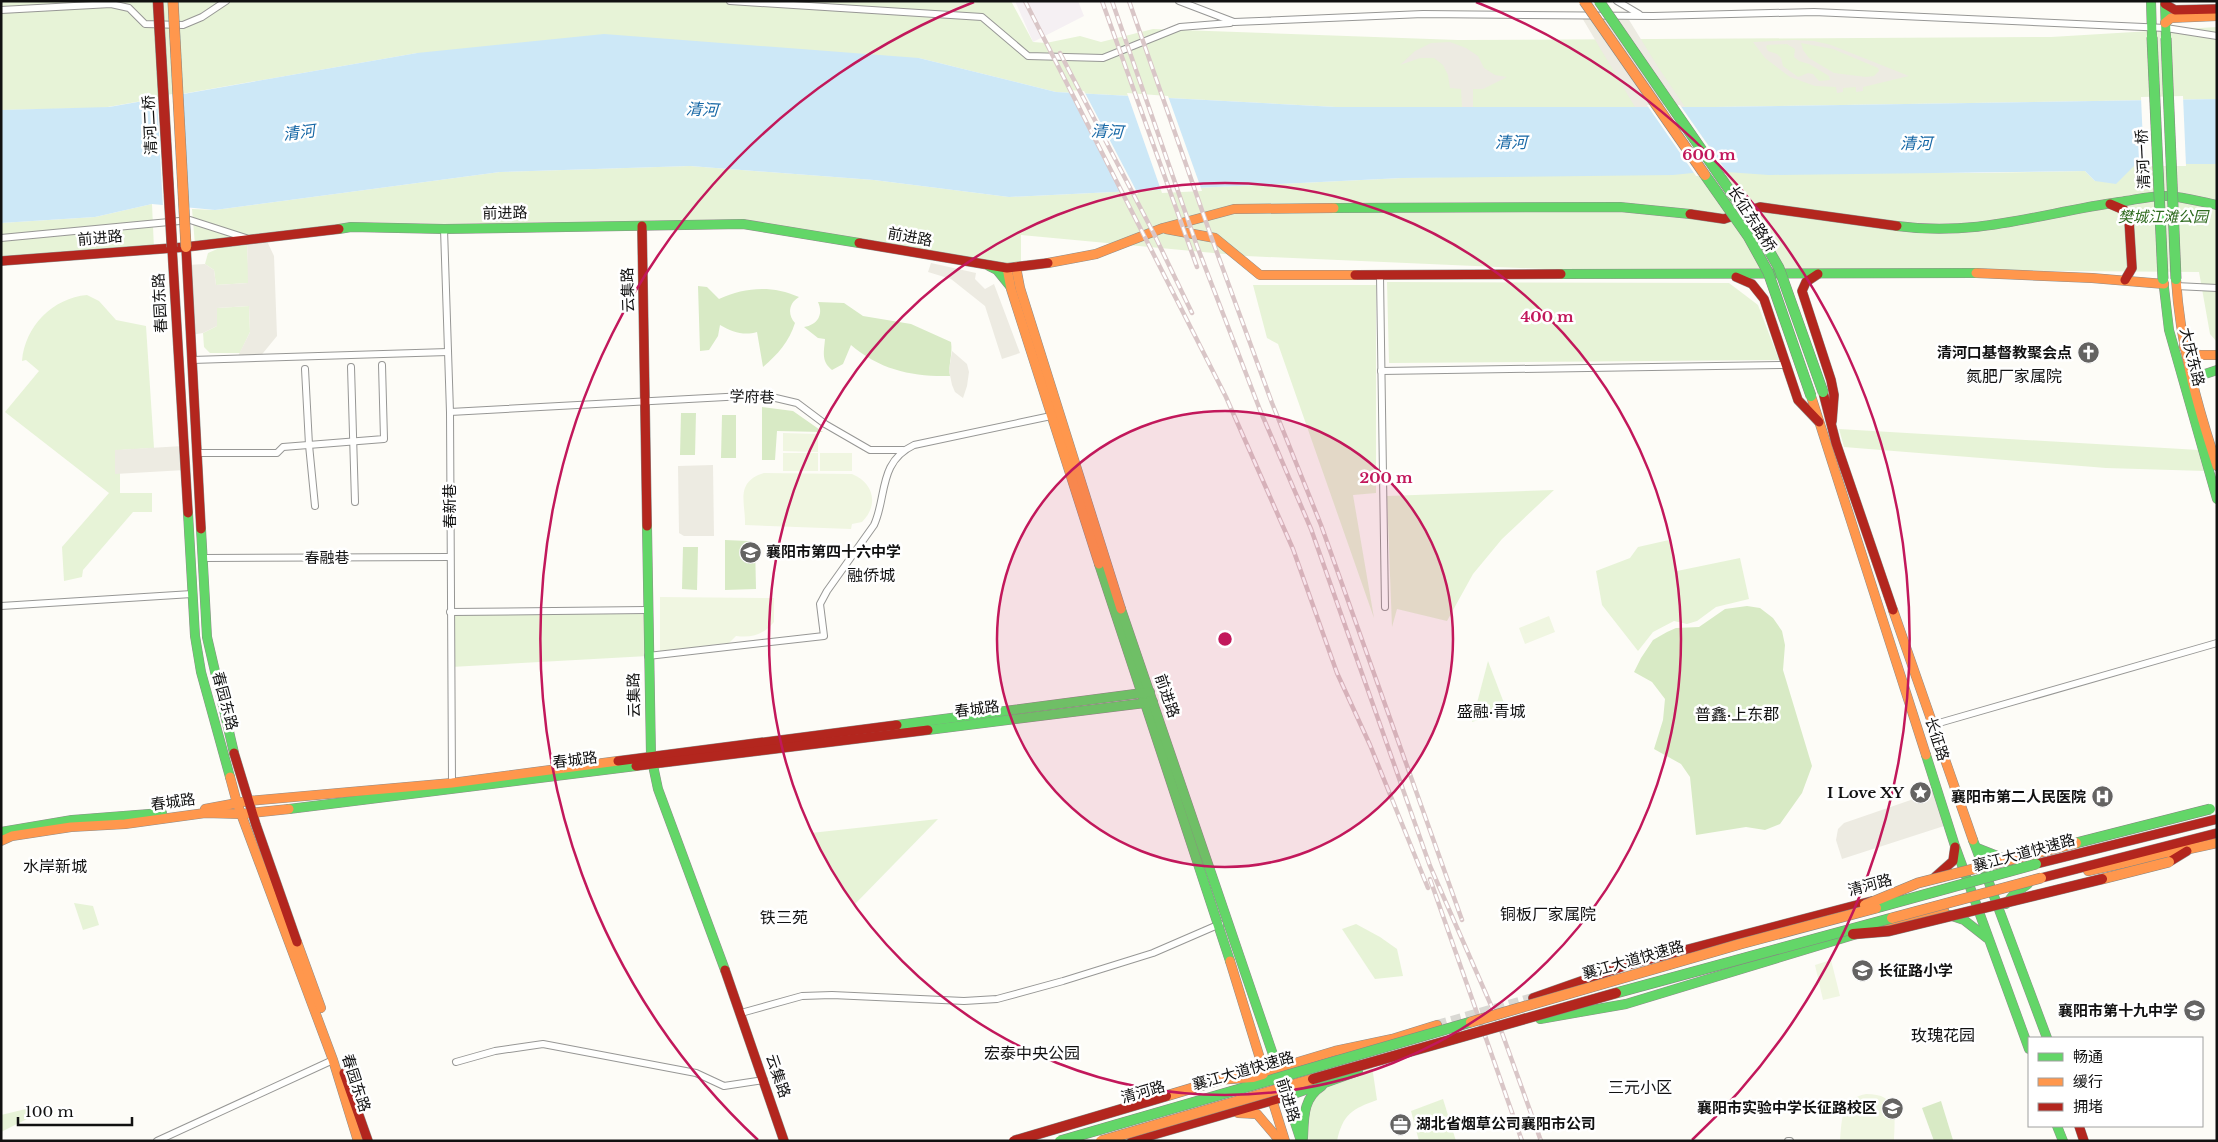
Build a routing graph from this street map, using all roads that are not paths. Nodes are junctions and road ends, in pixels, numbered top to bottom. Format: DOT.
graph roads {
  1 [pos="158,1"];
  2 [pos="173,1"];
  3 [pos="226,1"];
  4 [pos="730,1"];
  5 [pos="1179,1"];
  6 [pos="1584,1"];
  7 [pos="1599,1"];
  8 [pos="1617,1"];
  9 [pos="2151,1"];
  10 [pos="2165,3"];
  11 [pos="2217,9"];
  12 [pos="1,10"];
  13 [pos="1653,16"];
  14 [pos="2217,16"];
  15 [pos="1234,22"];
  16 [pos="2166,30"];
  17 [pos="2152,33"];
  18 [pos="2217,36"];
  19 [pos="2107,204"];
  20 [pos="2217,205"];
  21 [pos="642,226"];
  22 [pos="1163,228"];
  23 [pos="444,229"];
  24 [pos="1,238"];
  25 [pos="249,239"];
  26 [pos="186,246"];
  27 [pos="172,247"];
  28 [pos="1,261"];
  29 [pos="984,264"];
  30 [pos="1029,266"];
  31 [pos="1012,268"];
  32 [pos="2132,268"];
  33 [pos="1821,272"];
  34 [pos="1797,274"];
  35 [pos="1729,275"];
  36 [pos="1756,275"];
  37 [pos="1380,276"];
  38 [pos="2126,280"];
  39 [pos="2142,282"];
  40 [pos="2163,282"];
  41 [pos="2176,282"];
  42 [pos="1016,288"];
  43 [pos="2217,288"];
  44 [pos="1802,291"];
  45 [pos="1764,299"];
  46 [pos="2184,347"];
  47 [pos="448,352"];
  48 [pos="2217,355"];
  49 [pos="192,360"];
  50 [pos="382,365"];
  51 [pos="1786,365"];
  52 [pos="351,367"];
  53 [pos="305,369"];
  54 [pos="2217,370"];
  55 [pos="1381,371"];
  56 [pos="2194,386"];
  57 [pos="646,400"];
  58 [pos="450,412"];
  59 [pos="1051,416"];
  60 [pos="1819,422"];
  61 [pos="1831,426"];
  62 [pos="354,442"];
  63 [pos="309,445"];
  64 [pos="903,450"];
  65 [pos="197,452"];
  66 [pos="2217,466"];
  67 [pos="2217,498"];
  68 [pos="355,502"];
  69 [pos="315,506"];
  70 [pos="450,557"];
  71 [pos="203,558"];
  72 [pos="192,594"];
  73 [pos="1,606"];
  74 [pos="1385,607"];
  75 [pos="647,610"];
  76 [pos="450,612"];
  77 [pos="2217,643"];
  78 [pos="648,656"];
  79 [pos="1145,692"];
  80 [pos="1148,703"];
  81 [pos="1932,725"];
  82 [pos="651,761"];
  83 [pos="452,783"];
  84 [pos="248,801"];
  85 [pos="237,803"];
  86 [pos="2215,806"];
  87 [pos="246,813"];
  88 [pos="2217,819"];
  89 [pos="1,832"];
  90 [pos="2217,833"];
  91 [pos="1,841"];
  92 [pos="2217,843"];
  93 [pos="1955,846"];
  94 [pos="1977,848"];
  95 [pos="2187,850"];
  96 [pos="2014,862"];
  97 [pos="1984,869"];
  98 [pos="1966,874"];
  99 [pos="2028,884"];
  100 [pos="1921,888"];
  101 [pos="1994,895"];
  102 [pos="1976,901"];
  103 [pos="1925,915"];
  104 [pos="2002,917"];
  105 [pos="1221,924"];
  106 [pos="1989,940"];
  107 [pos="1740,944"];
  108 [pos="1744,958"];
  109 [pos="1533,998"];
  110 [pos="741,1013"];
  111 [pos="1540,1019"];
  112 [pos="1437,1025"];
  113 [pos="2046,1037"];
  114 [pos="1443,1045"];
  115 [pos="1386,1046"];
  116 [pos="2028,1046"];
  117 [pos="333,1060"];
  118 [pos="456,1062"];
  119 [pos="1278,1068"];
  120 [pos="1264,1072"];
  121 [pos="1339,1078"];
  122 [pos="764,1080"];
  123 [pos="1287,1097"];
  124 [pos="1273,1102"];
  125 [pos="1230,1113"];
  126 [pos="2057,1127"];
  127 [pos="2078,1127"];
  128 [pos="157,1141"];
  129 [pos="358,1141"];
  130 [pos="368,1141"];
  131 [pos="784,1141"];
  132 [pos="1014,1141"];
  133 [pos="1031,1141"];
  134 [pos="1060,1141"];
  135 [pos="1101,1141"];
  136 [pos="1132,1141"];
  137 [pos="1280,1141"];
  138 [pos="1285,1141"];
  139 [pos="1302,1141"];
  140 [pos="2063,1141"];
  141 [pos="2084,1141"];
  1 -- 27 [label="main road, 清河二桥, bridge"];
  2 -- 26 [label="main road, 清河二桥, bridge"];
  3 -- 12 [label="street"];
  4 -- 15 [label="street"];
  5 -- 15 [label="street"];
  6 -- 60 [label="main road, 长征东路桥, bridge"];
  7 -- 61 [label="main road, 长征东路桥, bridge"];
  8 -- 13 [label="street"];
  9 -- 17 [label="main road, 清河一桥"];
  10 -- 11 [label="main road"];
  10 -- 16 [label="main road, 清河一桥"];
  13 -- 15 [label="street"];
  13 -- 17 [label="street"];
  14 -- 16 [label="main road"];
  16 -- 17 [label="street"];
  16 -- 18 [label="street"];
  16 -- 41 [label="main road, 清河一桥, bridge"];
  17 -- 40 [label="main road, 清河一桥, bridge"];
  19 -- 20 [label="main road"];
  19 -- 22 [label="main road"];
  19 -- 32 [label="main road"];
  21 -- 23 [label="main road, 前进路"];
  21 -- 29 [label="main road, 前进路"];
  21 -- 57 [label="main road, 云集路"];
  22 -- 30 [label="main road"];
  22 -- 37 [label="main road"];
  23 -- 25 [label="main road, 前进路"];
  23 -- 47 [label="street, 春新巷"];
  24 -- 25 [label="street"];
  25 -- 26 [label="main road, 前进路"];
  26 -- 27 [label="main road, 前进路"];
  26 -- 49 [label="main road, 春园东路"];
  27 -- 28 [label="main road, 前进路"];
  27 -- 72 [label="main road, 春园东路"];
  29 -- 31 [label="main road, 前进路"];
  29 -- 42 [label="main road"];
  30 -- 31 [label="main road"];
  30 -- 42 [label="main road"];
  31 -- 42 [label="main road, 前进路"];
  32 -- 38 [label="main road"];
  32 -- 39 [label="main road"];
  33 -- 34 [label="main road"];
  33 -- 38 [label="main road"];
  33 -- 44 [label="main road"];
  34 -- 36 [label="main road"];
  34 -- 44 [label="main road"];
  35 -- 36 [label="main road"];
  35 -- 37 [label="main road"];
  35 -- 45 [label="main road"];
  36 -- 45 [label="main road"];
  37 -- 55 [label="street"];
  38 -- 39 [label="main road"];
  39 -- 40 [label="main road"];
  40 -- 67 [label="main road, 大庆东路"];
  41 -- 43 [label="street"];
  41 -- 46 [label="main road, 大庆东路"];
  42 -- 59 [label="main road, 前进路"];
  42 -- 79 [label="main road, 前进路"];
  44 -- 61 [label="main road"];
  45 -- 51 [label="main road"];
  46 -- 48 [label="main road"];
  46 -- 56 [label="main road, 大庆东路"];
  47 -- 49 [label="street"];
  47 -- 58 [label="street, 春新巷"];
  49 -- 65 [label="main road, 春园东路"];
  50 -- 62 [label="street"];
  51 -- 55 [label="street"];
  51 -- 60 [label="main road"];
  52 -- 62 [label="street"];
  53 -- 63 [label="street"];
  54 -- 56 [label="main road"];
  55 -- 74 [label="street"];
  56 -- 66 [label="main road, 大庆东路"];
  57 -- 58 [label="street, 学府巷"];
  57 -- 64 [label="street, 学府巷"];
  57 -- 75 [label="main road, 云集路"];
  58 -- 70 [label="street, 春新巷"];
  59 -- 64 [label="street, 学府巷"];
  59 -- 79 [label="main road, 前进路"];
  60 -- 93 [label="main road, 长征路"];
  61 -- 81 [label="main road, 长征路"];
  62 -- 63 [label="street"];
  62 -- 68 [label="street"];
  63 -- 65 [label="street"];
  63 -- 69 [label="street"];
  64 -- 78 [label="street"];
  65 -- 71 [label="main road, 春园东路"];
  70 -- 71 [label="street, 春融巷"];
  70 -- 76 [label="street, 春新巷"];
  71 -- 84 [label="main road, 春园东路"];
  72 -- 73 [label="street"];
  72 -- 85 [label="main road, 春园东路"];
  75 -- 76 [label="street"];
  75 -- 78 [label="main road, 云集路"];
  76 -- 83 [label="street, 春新巷"];
  77 -- 81 [label="street"];
  78 -- 82 [label="main road, 云集路"];
  79 -- 80 [label="main road, 前进路"];
  79 -- 82 [label="main road, 春城路"];
  80 -- 82 [label="main road, 春城路"];
  80 -- 105 [label="main road, 前进路"];
  81 -- 94 [label="main road, 长征路"];
  82 -- 83 [label="main road, 春城路"];
  82 -- 87 [label="main road, 春城路"];
  82 -- 110 [label="main road, 云集路"];
  83 -- 84 [label="main road, 春城路"];
  84 -- 85 [label="main road, 春城路"];
  84 -- 87 [label="main road, 春园东路"];
  85 -- 87 [label="main road, 春园东路"];
  85 -- 89 [label="main road, 春城路"];
  86 -- 96 [label="main road, 清河路"];
  86 -- 107 [label="main road, bridge"];
  87 -- 91 [label="main road, 春城路"];
  87 -- 117 [label="main road, 春园东路"];
  87 -- 130 [label="main road, 春园东路"];
  88 -- 107 [label="main road, 襄江大道快速路, bridge"];
  90 -- 108 [label="main road, 襄江大道快速路, bridge"];
  92 -- 95 [label="main road"];
  93 -- 98 [label="main road, 长征路"];
  93 -- 100 [label="main road"];
  94 -- 96 [label="main road"];
  94 -- 97 [label="main road, 长征路"];
  95 -- 99 [label="main road"];
  95 -- 108 [label="main road, bridge"];
  96 -- 97 [label="main road, 清河路"];
  97 -- 98 [label="main road, 清河路"];
  97 -- 101 [label="main road, 长征路"];
  98 -- 100 [label="main road, 清河路"];
  98 -- 102 [label="main road, 长征路"];
  99 -- 101 [label="main road"];
  99 -- 104 [label="main road"];
  100 -- 109 [label="main road, 清河路"];
  101 -- 102 [label="main road"];
  101 -- 104 [label="main road, 长征路"];
  102 -- 103 [label="main road"];
  102 -- 106 [label="main road, 长征路"];
  103 -- 106 [label="main road"];
  103 -- 111 [label="main road"];
  104 -- 113 [label="main road, 长征路"];
  105 -- 110 [label="street"];
  105 -- 119 [label="main road, 前进路"];
  105 -- 120 [label="main road, 前进路"];
  106 -- 116 [label="main road, 长征路"];
  107 -- 115 [label="main road, 襄江大道快速路, bridge"];
  108 -- 135 [label="main road, 襄江大道快速路, bridge"];
  110 -- 122 [label="main road, 云集路"];
  112 -- 119 [label="main road, 清河路"];
  114 -- 121 [label="main road"];
  115 -- 132 [label="main road, bridge"];
  115 -- 134 [label="main road, 襄江大道快速路, bridge"];
  117 -- 128 [label="street"];
  117 -- 129 [label="main road, 春园东路"];
  118 -- 122 [label="street"];
  119 -- 120 [label="main road, 清河路"];
  119 -- 123 [label="main road, 前进路"];
  120 -- 124 [label="main road, 前进路"];
  120 -- 133 [label="main road, 清河路"];
  121 -- 123 [label="main road"];
  121 -- 139 [label="main road"];
  122 -- 131 [label="main road, 云集路"];
  123 -- 124 [label="main road"];
  123 -- 139 [label="main road, 前进路"];
  124 -- 125 [label="main road"];
  124 -- 138 [label="main road, 前进路"];
  125 -- 136 [label="main road"];
  125 -- 137 [label="main road"];
  126 -- 140 [label="main road"];
  127 -- 141 [label="main road"];
}
